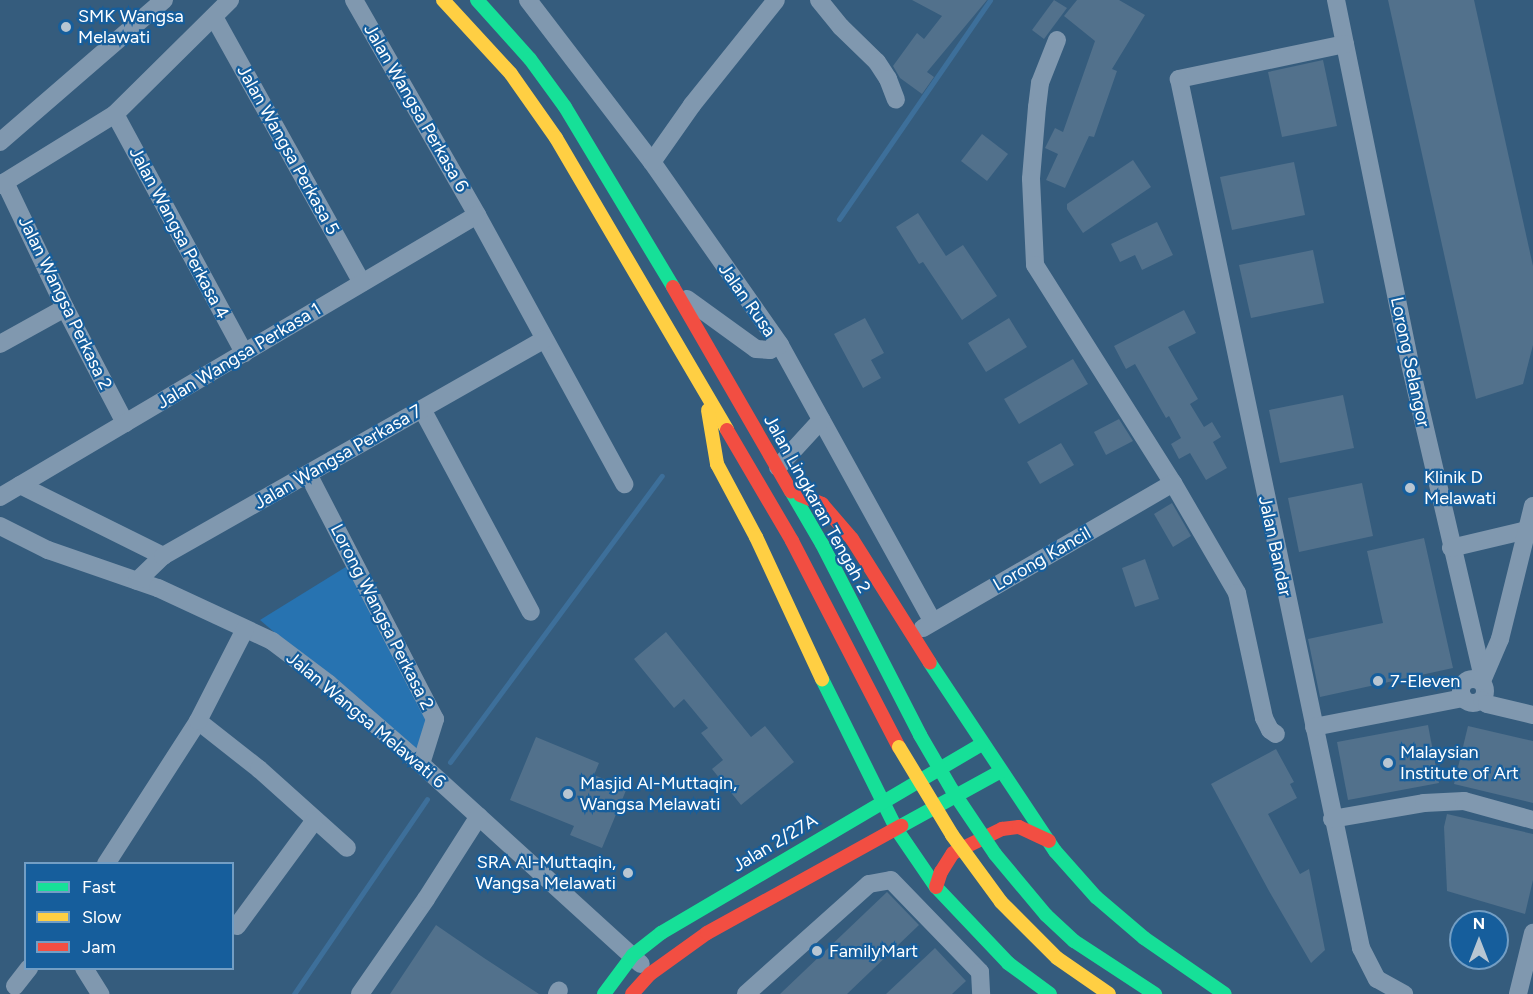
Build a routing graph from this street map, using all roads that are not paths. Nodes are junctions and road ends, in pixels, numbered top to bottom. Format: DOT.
graph roads {
  1 [pos="164,0"];
  2 [pos="230,0"];
  3 [pos="354,0"];
  4 [pos="443,0"];
  5 [pos="477,0"];
  6 [pos="528,0"];
  7 [pos="776,0"];
  8 [pos="819,0"];
  9 [pos="1336,0"];
  10 [pos="214,17"];
  11 [pos="1057,40"];
  12 [pos="1344,44"];
  13 [pos="896,100"];
  14 [pos="115,114"];
  15 [pos="0,142"];
  16 [pos="652,162"];
  17 [pos="3,183"];
  18 [pos="477,215"];
  19 [pos="362,283"];
  20 [pos="674,289"];
  21 [pos="65,308"];
  22 [pos="544,340"];
  23 [pos="0,344"];
  24 [pos="780,345"];
  25 [pos="244,353"];
  26 [pos="705,391"];
  27 [pos="422,409"];
  28 [pos="821,420"];
  29 [pos="125,423"];
  30 [pos="778,467"];
  31 [pos="308,474"];
  32 [pos="1173,483"];
  33 [pos="624,484"];
  34 [pos="20,485"];
  35 [pos="793,492"];
  36 [pos="0,497"];
  37 [pos="1533,506"];
  38 [pos="0,526"];
  39 [pos="1527,530"];
  40 [pos="1451,548"];
  41 [pos="163,556"];
  42 [pos="137,581"];
  43 [pos="531,612"];
  44 [pos="933,622"];
  45 [pos="245,629"];
  46 [pos="912,635"];
  47 [pos="1477,690"];
  48 [pos="1533,715"];
  49 [pos="198,721"];
  50 [pos="1314,727"];
  51 [pos="1276,734"];
  52 [pos="982,744"];
  53 [pos="421,764"];
  54 [pos="1001,771"];
  55 [pos="882,801"];
  56 [pos="479,816"];
  57 [pos="1332,819"];
  58 [pos="1533,820"];
  59 [pos="314,821"];
  60 [pos="897,830"];
  61 [pos="1049,842"];
  62 [pos="347,848"];
  63 [pos="107,862"];
  64 [pos="936,887"];
  65 [pos="237,926"];
  66 [pos="1533,933"];
  67 [pos="633,956"];
  68 [pos="28,970"];
  69 [pos="85,970"];
  70 [pos="650,974"];
  71 [pos="15,986"];
  72 [pos="100,994"];
  73 [pos="360,994"];
  74 [pos="604,994"];
  75 [pos="632,994"];
  76 [pos="747,994"];
  77 [pos="981,994"];
  78 [pos="1050,994"];
  79 [pos="1109,994"];
  80 [pos="1155,994"];
  81 [pos="1225,994"];
  82 [pos="1404,994"];
  83 [pos="1518,994"];
  1 -- 15 [label="street"];
  2 -- 10 [label="street"];
  3 -- 18 [label="street, Jalan Wangsa Perkasa 6"];
  4 -- 26 [label="main road"];
  5 -- 20 [label="main road, Jalan Lingkaran Tengah 2"];
  6 -- 16 [label="street, Jalan Rusa"];
  7 -- 16 [label="street"];
  8 -- 13 [label="street"];
  9 -- 12 [label="street, Lorong Selangor"];
  10 -- 14 [label="street"];
  10 -- 19 [label="street, Jalan Wangsa Perkasa 5"];
  11 -- 32 [label="street"];
  12 -- 40 [label="street, Lorong Selangor"];
  12 -- 50 [label="street, Jalan Bandar"];
  14 -- 17 [label="street"];
  14 -- 25 [label="street, Jalan Wangsa Perkasa 4"];
  16 -- 24 [label="street, Jalan Rusa"];
  17 -- 21 [label="street, Jalan Wangsa Perkasa 2"];
  18 -- 19 [label="street, Jalan Wangsa Perkasa 1"];
  18 -- 22 [label="street, Jalan Wangsa Perkasa 6"];
  19 -- 25 [label="street, Jalan Wangsa Perkasa 1"];
  20 -- 24 [label="street"];
  20 -- 30 [label="main road, Jalan Lingkaran Tengah 2"];
  21 -- 23 [label="street"];
  21 -- 29 [label="street, Jalan Wangsa Perkasa 2"];
  22 -- 27 [label="street, Jalan Wangsa Perkasa 7"];
  22 -- 33 [label="street, Jalan Wangsa Perkasa 6"];
  24 -- 28 [label="street, Jalan Rusa"];
  25 -- 29 [label="street, Jalan Wangsa Perkasa 1"];
  26 -- 55 [label="main road"];
  26 -- 79 [label="main road, bridge"];
  27 -- 31 [label="street, Jalan Wangsa Perkasa 7"];
  27 -- 43 [label="street"];
  28 -- 30 [label="street"];
  28 -- 44 [label="street, Jalan Rusa"];
  29 -- 34 [label="street, Jalan Wangsa Perkasa 1"];
  30 -- 35 [label="main road, Jalan Lingkaran Tengah 2"];
  31 -- 41 [label="street, Jalan Wangsa Perkasa 7"];
  31 -- 53 [label="street, Lorong Wangsa Perkasa 2"];
  32 -- 44 [label="street, Lorong Kancil"];
  32 -- 51 [label="street"];
  34 -- 36 [label="street, Jalan Wangsa Perkasa 1"];
  34 -- 41 [label="street"];
  35 -- 46 [label="main road"];
  35 -- 80 [label="main road, Jalan Lingkaran Tengah 2, bridge"];
  37 -- 39 [label="street"];
  38 -- 42 [label="street, Jalan Wangsa Melawati 6"];
  39 -- 40 [label="street"];
  39 -- 47 [label="street"];
  40 -- 47 [label="street, Lorong Selangor"];
  41 -- 42 [label="street, Jalan Wangsa Perkasa 7"];
  42 -- 45 [label="street, Jalan Wangsa Melawati 6"];
  44 -- 46 [label="street, Lorong Kancil"];
  45 -- 49 [label="street"];
  45 -- 53 [label="street, Jalan Wangsa Melawati 6"];
  46 -- 52 [label="main road"];
  47 -- 48 [label="street"];
  47 -- 50 [label="street"];
  49 -- 59 [label="street"];
  49 -- 63 [label="street"];
  50 -- 57 [label="street, Jalan Bandar"];
  52 -- 54 [label="main road"];
  52 -- 55 [label="main road, Jalan 2/27A"];
  53 -- 56 [label="street, Jalan Wangsa Melawati 6"];
  54 -- 60 [label="main road"];
  54 -- 61 [label="main road"];
  55 -- 60 [label="main road"];
  55 -- 67 [label="main road, Jalan 2/27A"];
  56 -- 67 [label="street, Jalan Wangsa Melawati 6"];
  56 -- 73 [label="street"];
  57 -- 58 [label="street"];
  57 -- 82 [label="street, Jalan Bandar"];
  59 -- 62 [label="street"];
  59 -- 65 [label="street"];
  60 -- 64 [label="main road"];
  60 -- 70 [label="main road"];
  61 -- 64 [label="main road"];
  61 -- 81 [label="main road"];
  64 -- 78 [label="main road"];
  66 -- 83 [label="street"];
  67 -- 70 [label="street, Jalan Wangsa Melawati 6"];
  67 -- 74 [label="main road, Jalan 2/27A"];
  68 -- 71 [label="street"];
  69 -- 72 [label="street"];
  70 -- 75 [label="main road"];
  76 -- 77 [label="street"];
}
